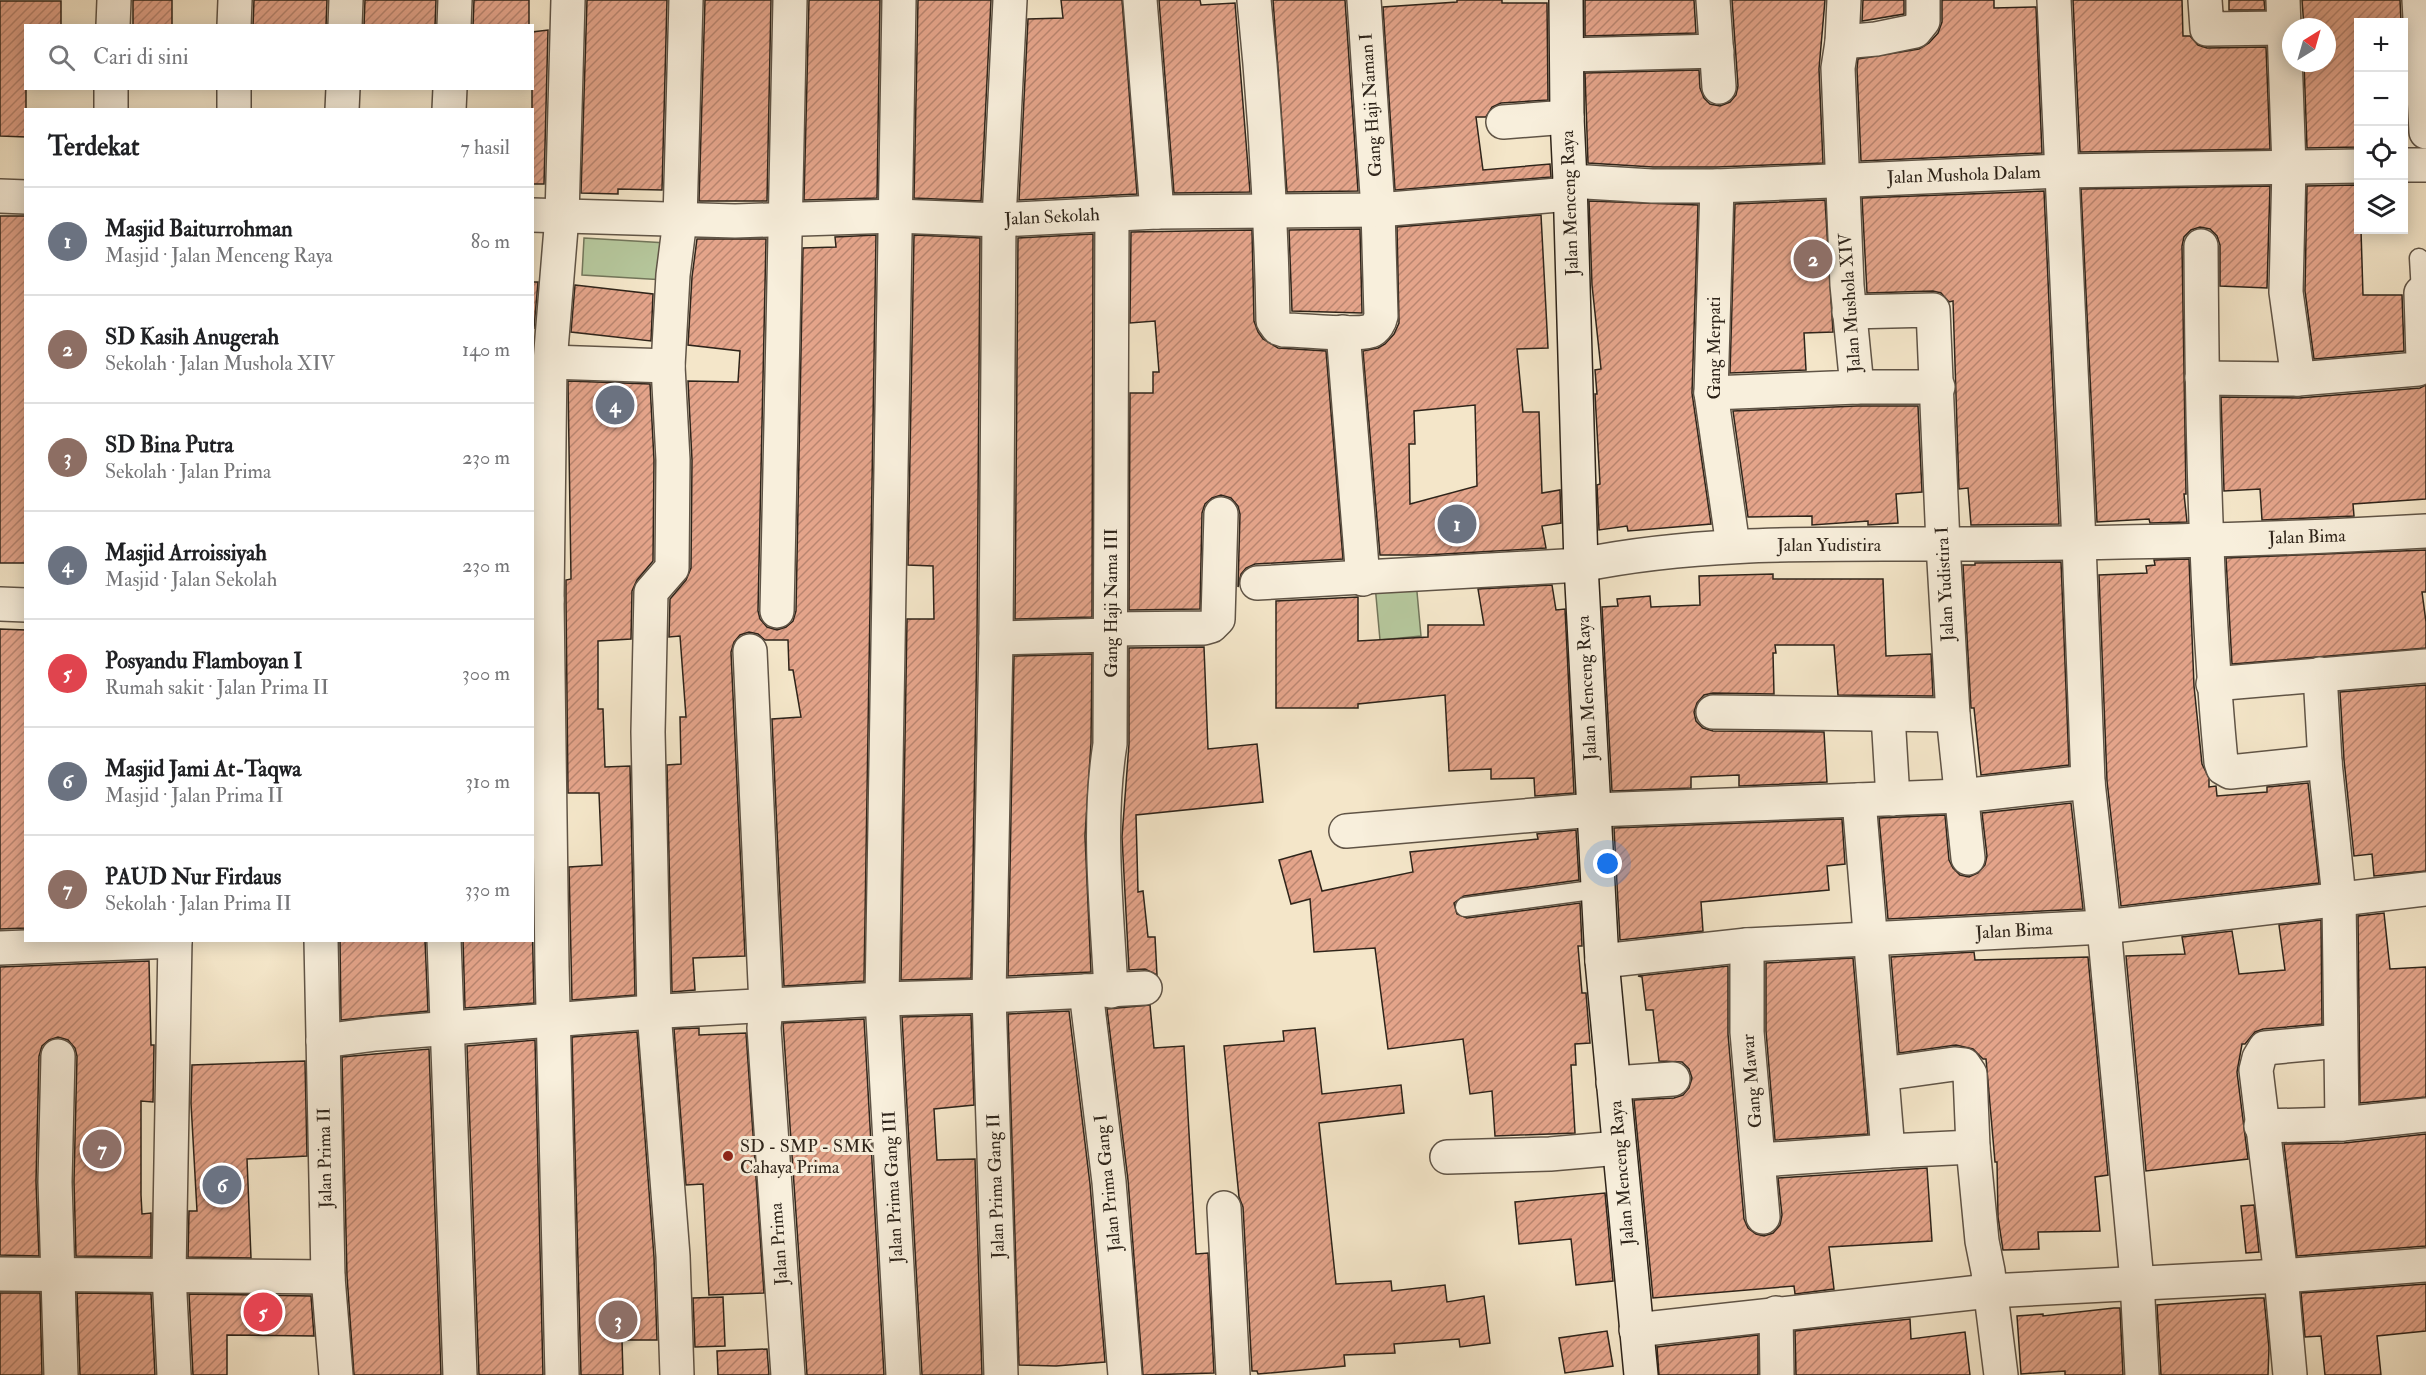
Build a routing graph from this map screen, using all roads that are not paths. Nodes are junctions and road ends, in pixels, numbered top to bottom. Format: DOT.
graph roads {
  1 [pos="114,0"];
  2 [pos="235,0"];
  3 [pos="346,0"];
  4 [pos="455,0"];
  5 [pos="568,0"];
  6 [pos="686,0"];
  7 [pos="790,0"];
  8 [pos="899,0"];
  9 [pos="1010,0"];
  10 [pos="1140,0"];
  11 [pos="1254,0"];
  12 [pos="1364,0"];
  13 [pos="1566,0"];
  14 [pos="1713,0"];
  15 [pos="1844,0"];
  16 [pos="1923,0"];
  17 [pos="2054,0"];
  18 [pos="2206,14"];
  19 [pos="2284,14"];
  20 [pos="2422,16"];
  21 [pos="113,24"];
  22 [pos="234,24"];
  23 [pos="345,24"];
  24 [pos="454,24"];
  25 [pos="1842,42"];
  26 [pos="1717,51"];
  27 [pos="1568,55"];
  28 [pos="1719,87"];
  29 [pos="111,90"];
  30 [pos="234,90"];
  31 [pos="343,90"];
  32 [pos="450,90"];
  33 [pos="111,108"];
  34 [pos="234,108"];
  35 [pos="342,108"];
  36 [pos="449,108"];
  37 [pos="1567,117"];
  38 [pos="1503,122"];
  39 [pos="2426,132"];
  40 [pos="2408,165"];
  41 [pos="2426,165"];
  42 [pos="2354,166"];
  43 [pos="2289,167"];
  44 [pos="2061,171"];
  45 [pos="1843,180"];
  46 [pos="1717,186"];
  47 [pos="1570,187"];
  48 [pos="0,196"];
  49 [pos="24,197"];
  50 [pos="1378,210"];
  51 [pos="1271,211"];
  52 [pos="1157,212"];
  53 [pos="1112,214"];
  54 [pos="547,215"];
  55 [pos="896,216"];
  56 [pos="785,219"];
  57 [pos="680,220"];
  58 [pos="999,220"];
  59 [pos="2200,246"];
  60 [pos="2419,258"];
  61 [pos="2423,293"];
  62 [pos="1849,312"];
  63 [pos="1343,332"];
  64 [pos="550,362"];
  65 [pos="668,366"];
  66 [pos="2202,378"];
  67 [pos="2298,379"];
  68 [pos="1857,387"];
  69 [pos="1938,387"];
  70 [pos="1711,393"];
  71 [pos="1221,514"];
  72 [pos="2426,531"];
  73 [pos="2208,540"];
  74 [pos="2079,543"];
  75 [pos="1943,544"];
  76 [pos="1733,546"];
  77 [pos="1581,565"];
  78 [pos="1363,579"];
  79 [pos="1257,584"];
  80 [pos="0,604"];
  81 [pos="540,604"];
  82 [pos="24,605"];
  83 [pos="777,611"];
  84 [pos="1110,632"];
  85 [pos="996,638"];
  86 [pos="750,651"];
  87 [pos="2426,666"];
  88 [pos="2320,674"];
  89 [pos="2213,684"];
  90 [pos="1713,712"];
  91 [pos="1888,715"];
  92 [pos="1953,715"];
  93 [pos="2325,762"];
  94 [pos="2088,782"];
  95 [pos="1961,796"];
  96 [pos="1893,799"];
  97 [pos="1859,800"];
  98 [pos="1594,810"];
  99 [pos="1346,831"];
  100 [pos="1968,858"];
  101 [pos="1599,889"];
  102 [pos="2426,889"];
  103 [pos="2339,898"];
  104 [pos="1465,907"];
  105 [pos="2104,927"];
  106 [pos="1872,939"];
  107 [pos="60,942"];
  108 [pos="176,942"];
  109 [pos="321,942"];
  110 [pos="444,942"];
  111 [pos="1747,945"];
  112 [pos="0,948"];
  113 [pos="1602,961"];
  114 [pos="1145,988"];
  115 [pos="1098,991"];
  116 [pos="989,996"];
  117 [pos="882,999"];
  118 [pos="766,1006"];
  119 [pos="654,1012"];
  120 [pos="555,1020"];
  121 [pos="448,1028"];
  122 [pos="323,1041"];
  123 [pos="2340,1041"];
  124 [pos="58,1056"];
  125 [pos="1882,1074"];
  126 [pos="1673,1079"];
  127 [pos="1613,1083"];
  128 [pos="2426,1115"];
  129 [pos="2342,1124"];
  130 [pos="2261,1126"];
  131 [pos="1973,1147"];
  132 [pos="1619,1149"];
  133 [pos="1888,1151"];
  134 [pos="1447,1157"];
  135 [pos="1760,1160"];
  136 [pos="1224,1208"];
  137 [pos="1763,1217"];
  138 [pos="2426,1265"];
  139 [pos="0,1274"];
  140 [pos="60,1274"];
  141 [pos="169,1274"];
  142 [pos="2281,1276"];
  143 [pos="328,1277"];
  144 [pos="2137,1281"];
  145 [pos="1989,1291"];
  146 [pos="1776,1313"];
  147 [pos="1636,1330"];
  148 [pos="61,1375"];
  149 [pos="174,1375"];
  150 [pos="336,1375"];
  151 [pos="460,1375"];
  152 [pos="561,1375"];
  153 [pos="677,1375"];
  154 [pos="788,1375"];
  155 [pos="903,1375"];
  156 [pos="1001,1375"];
  157 [pos="1125,1375"];
  158 [pos="1233,1375"];
  159 [pos="1641,1375"];
  160 [pos="1778,1375"];
  161 [pos="2001,1375"];
  162 [pos="2142,1375"];
  163 [pos="2290,1375"];
  1 -- 21 [label="street"];
  2 -- 22 [label="street"];
  3 -- 23 [label="street"];
  4 -- 24 [label="street"];
  5 -- 54 [label="street"];
  6 -- 57 [label="street"];
  7 -- 56 [label="street"];
  8 -- 55 [label="street, Jalan Prima Gang III"];
  9 -- 58 [label="street, Jalan Prima Gang II"];
  10 -- 52 [label="street"];
  11 -- 51 [label="street"];
  12 -- 50 [label="street, Gang Haji Naman I"];
  13 -- 27 [label="street, Jalan Menceng Raya"];
  14 -- 26 [label="street"];
  15 -- 25 [label="street, Jalan Mushola XIV"];
  16 -- 25 [label="street"];
  17 -- 44 [label="street"];
  18 -- 19 [label="street"];
  19 -- 43 [label="street"];
  20 -- 39 [label="street"];
  25 -- 45 [label="street, Jalan Mushola XIV"];
  26 -- 27 [label="street"];
  26 -- 28 [label="street"];
  27 -- 37 [label="street, Jalan Menceng Raya"];
  29 -- 33 [label="street"];
  30 -- 34 [label="street"];
  31 -- 35 [label="street"];
  32 -- 36 [label="street"];
  37 -- 38 [label="street"];
  37 -- 47 [label="street, Jalan Menceng Raya"];
  40 -- 41 [label="street"];
  42 -- 43 [label="street, Jalan Mushola Dalam"];
  43 -- 44 [label="street, Jalan Mushola Dalam"];
  43 -- 67 [label="street"];
  44 -- 45 [label="street, Jalan Mushola Dalam"];
  44 -- 74 [label="street"];
  45 -- 46 [label="street, Jalan Mushola Dalam"];
  45 -- 62 [label="street, Jalan Mushola XIV"];
  46 -- 47 [label="street, Jalan Mushola Dalam"];
  46 -- 70 [label="street, Gang Merpati"];
  47 -- 50 [label="street, Jalan Sekolah"];
  47 -- 77 [label="street, Jalan Menceng Raya"];
  48 -- 49 [label="street"];
  50 -- 51 [label="street, Jalan Sekolah"];
  50 -- 63 [label="street, Gang Haji Naman I"];
  51 -- 52 [label="street, Jalan Sekolah"];
  51 -- 63 [label="street, Gang Haji Naman I"];
  52 -- 53 [label="street, Jalan Sekolah"];
  53 -- 58 [label="street, Jalan Sekolah"];
  53 -- 84 [label="street, Gang Haji Nama III"];
  54 -- 57 [label="street, Jalan Sekolah"];
  54 -- 64 [label="street"];
  55 -- 56 [label="street, Jalan Sekolah"];
  55 -- 58 [label="street, Jalan Sekolah"];
  55 -- 117 [label="street, Jalan Prima Gang III"];
  56 -- 57 [label="street, Jalan Sekolah"];
  56 -- 83 [label="street"];
  57 -- 65 [label="street"];
  58 -- 85 [label="street, Jalan Prima Gang II"];
  59 -- 66 [label="street"];
  60 -- 61 [label="lane"];
  61 -- 67 [label="street"];
  62 -- 68 [label="street, Jalan Mushola XIV"];
  62 -- 69 [label="street, Jalan Yudistira I"];
  63 -- 78 [label="street"];
  64 -- 65 [label="street"];
  64 -- 81 [label="street"];
  65 -- 119 [label="street"];
  66 -- 67 [label="street"];
  66 -- 73 [label="street"];
  68 -- 69 [label="street"];
  68 -- 70 [label="street, Jalan Mushola XIV"];
  69 -- 75 [label="street, Jalan Yudistira I"];
  70 -- 76 [label="street, Gang Merpati"];
  71 -- 84 [label="street"];
  72 -- 73 [label="street, Jalan Bima"];
  73 -- 74 [label="street, Jalan Bima"];
  73 -- 89 [label="street"];
  74 -- 75 [label="street, Jalan Yudistira"];
  74 -- 94 [label="street"];
  75 -- 76 [label="street, Jalan Yudistira"];
  75 -- 92 [label="street, Jalan Yudistira I"];
  76 -- 77 [label="street, Jalan Yudistira"];
  77 -- 78 [label="street, Jalan Yudistira"];
  77 -- 98 [label="street, Jalan Menceng Raya"];
  78 -- 79 [label="street, Jalan Yudistira"];
  80 -- 82 [label="street"];
  81 -- 120 [label="street"];
  84 -- 85 [label="street"];
  84 -- 115 [label="street, Gang Haji Nama III"];
  85 -- 116 [label="street, Jalan Prima Gang II"];
  86 -- 118 [label="street, Jalan Prima"];
  87 -- 88 [label="street"];
  88 -- 89 [label="street"];
  88 -- 93 [label="street"];
  89 -- 93 [label="street"];
  90 -- 91 [label="street"];
  91 -- 92 [label="street"];
  91 -- 96 [label="street"];
  92 -- 95 [label="street, Jalan Yudistira I"];
  93 -- 103 [label="street"];
  94 -- 95 [label="street"];
  94 -- 105 [label="street"];
  95 -- 96 [label="street"];
  95 -- 100 [label="street, Jalan Yudistira I"];
  96 -- 97 [label="street"];
  97 -- 98 [label="street"];
  97 -- 106 [label="street"];
  98 -- 99 [label="street"];
  98 -- 101 [label="street, Jalan Menceng Raya"];
  101 -- 104 [label="lane"];
  101 -- 113 [label="street, Jalan Menceng Raya"];
  102 -- 103 [label="street, Jalan Bima"];
  103 -- 105 [label="street, Jalan Bima"];
  103 -- 123 [label="street"];
  105 -- 106 [label="street, Jalan Bima"];
  105 -- 144 [label="street"];
  106 -- 111 [label="street, Jalan Bima"];
  106 -- 125 [label="street"];
  107 -- 112 [label="street"];
  108 -- 141 [label="street"];
  109 -- 122 [label="street, Jalan Prima II"];
  110 -- 121 [label="street"];
  111 -- 113 [label="street, Jalan Bima"];
  111 -- 135 [label="street, Gang Mawar"];
  113 -- 127 [label="street, Jalan Menceng Raya"];
  114 -- 115 [label="street"];
  115 -- 116 [label="street"];
  115 -- 157 [label="street, Jalan Prima Gang I"];
  116 -- 117 [label="street"];
  116 -- 156 [label="street, Jalan Prima Gang II"];
  117 -- 118 [label="street"];
  117 -- 155 [label="street, Jalan Prima Gang III"];
  118 -- 119 [label="street"];
  118 -- 154 [label="street, Jalan Prima"];
  119 -- 120 [label="street"];
  119 -- 153 [label="street"];
  120 -- 121 [label="street"];
  120 -- 152 [label="street"];
  121 -- 122 [label="street"];
  121 -- 151 [label="street"];
  122 -- 143 [label="street, Jalan Prima II"];
  123 -- 129 [label="street"];
  123 -- 130 [label="street"];
  124 -- 140 [label="street"];
  125 -- 131 [label="street"];
  125 -- 133 [label="street"];
  126 -- 127 [label="street"];
  127 -- 132 [label="street, Jalan Menceng Raya"];
  128 -- 129 [label="street"];
  129 -- 130 [label="street"];
  130 -- 142 [label="street"];
  131 -- 133 [label="street"];
  131 -- 145 [label="street"];
  132 -- 134 [label="street"];
  132 -- 147 [label="street, Jalan Menceng Raya"];
  133 -- 135 [label="street"];
  135 -- 137 [label="street, Gang Mawar"];
  136 -- 158 [label="street"];
  138 -- 142 [label="street"];
  139 -- 140 [label="street"];
  140 -- 141 [label="street"];
  140 -- 148 [label="street"];
  141 -- 143 [label="street"];
  141 -- 149 [label="street"];
  142 -- 144 [label="street"];
  142 -- 163 [label="street"];
  143 -- 150 [label="street, Jalan Prima II"];
  144 -- 145 [label="street"];
  144 -- 162 [label="street"];
  145 -- 146 [label="street"];
  145 -- 161 [label="street"];
  146 -- 147 [label="street"];
  146 -- 160 [label="street"];
  147 -- 159 [label="street, Jalan Menceng Raya"];
}
